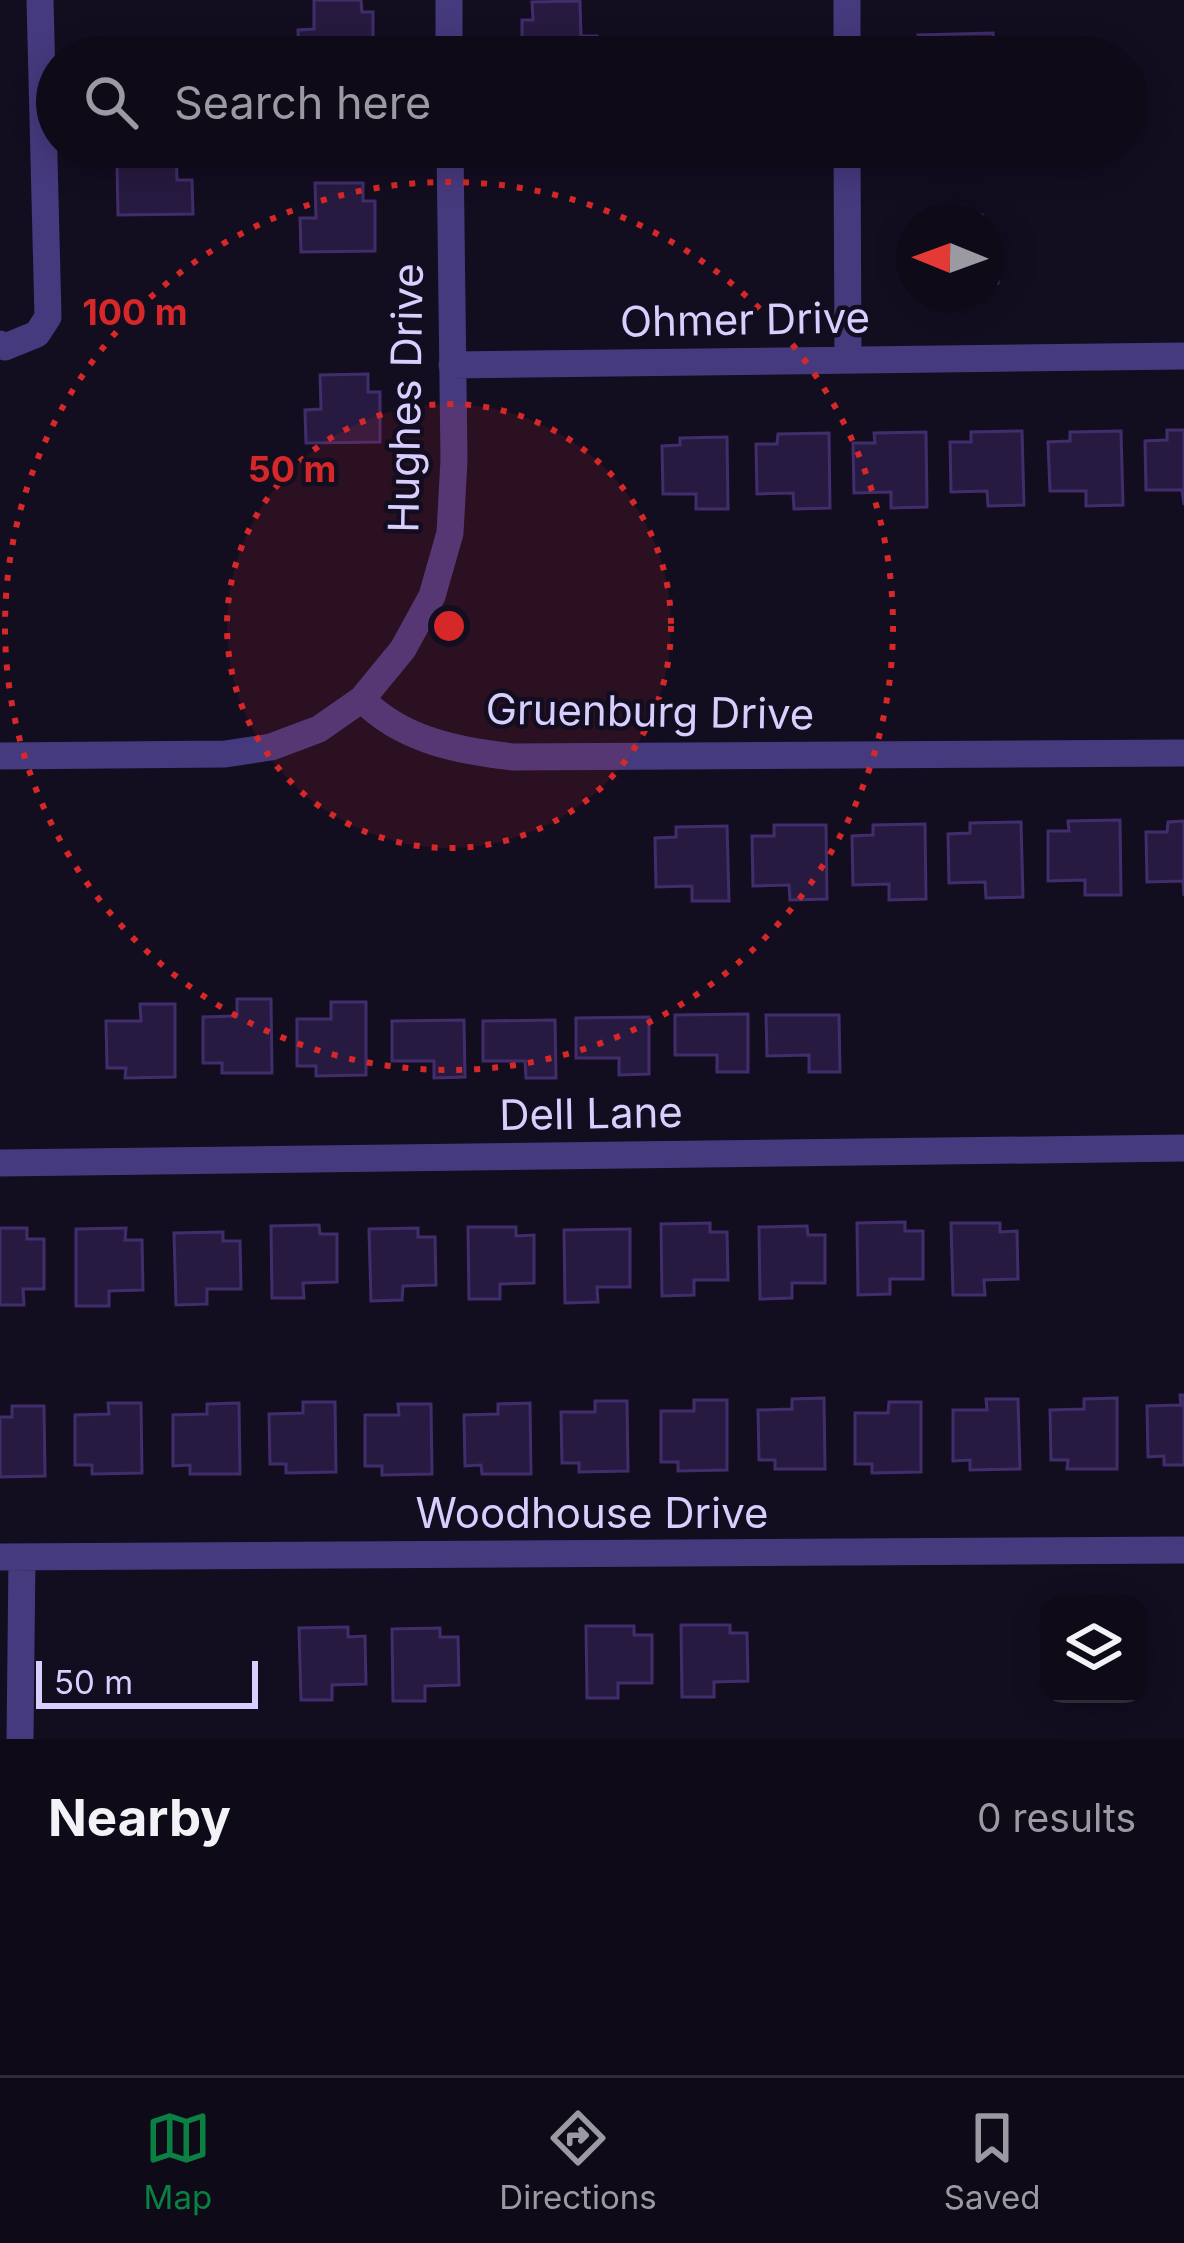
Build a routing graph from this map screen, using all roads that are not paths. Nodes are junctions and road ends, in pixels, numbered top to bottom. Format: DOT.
graph roads {
  1 [pos="40,0"];
  2 [pos="448,0"];
  3 [pos="847,0"];
  4 [pos="41,36"];
  5 [pos="449,36"];
  6 [pos="847,36"];
  7 [pos="44,168"];
  8 [pos="450,168"];
  9 [pos="847,168"];
  10 [pos="0,344"];
  11 [pos="1184,356"];
  12 [pos="848,360"];
  13 [pos="452,365"];
  14 [pos="362,699"];
  15 [pos="1184,753"];
  16 [pos="0,755"];
  17 [pos="1184,1148"];
  18 [pos="0,1162"];
  19 [pos="1184,1550"];
  20 [pos="11,1557"];
  21 [pos="20,1739"];
  1 -- 4 [label="street"];
  2 -- 5 [label="street"];
  3 -- 6 [label="street"];
  7 -- 10 [label="street"];
  8 -- 13 [label="street, Hughes Drive"];
  9 -- 12 [label="street"];
  11 -- 12 [label="street, Ohmer Drive"];
  12 -- 13 [label="street, Ohmer Drive"];
  13 -- 14 [label="street, Hughes Drive"];
  14 -- 15 [label="street, Gruenburg Drive"];
  14 -- 16 [label="street"];
  17 -- 18 [label="street, Dell Lane"];
  19 -- 20 [label="street, Woodhouse Drive"];
  20 -- 21 [label="street"];
}
